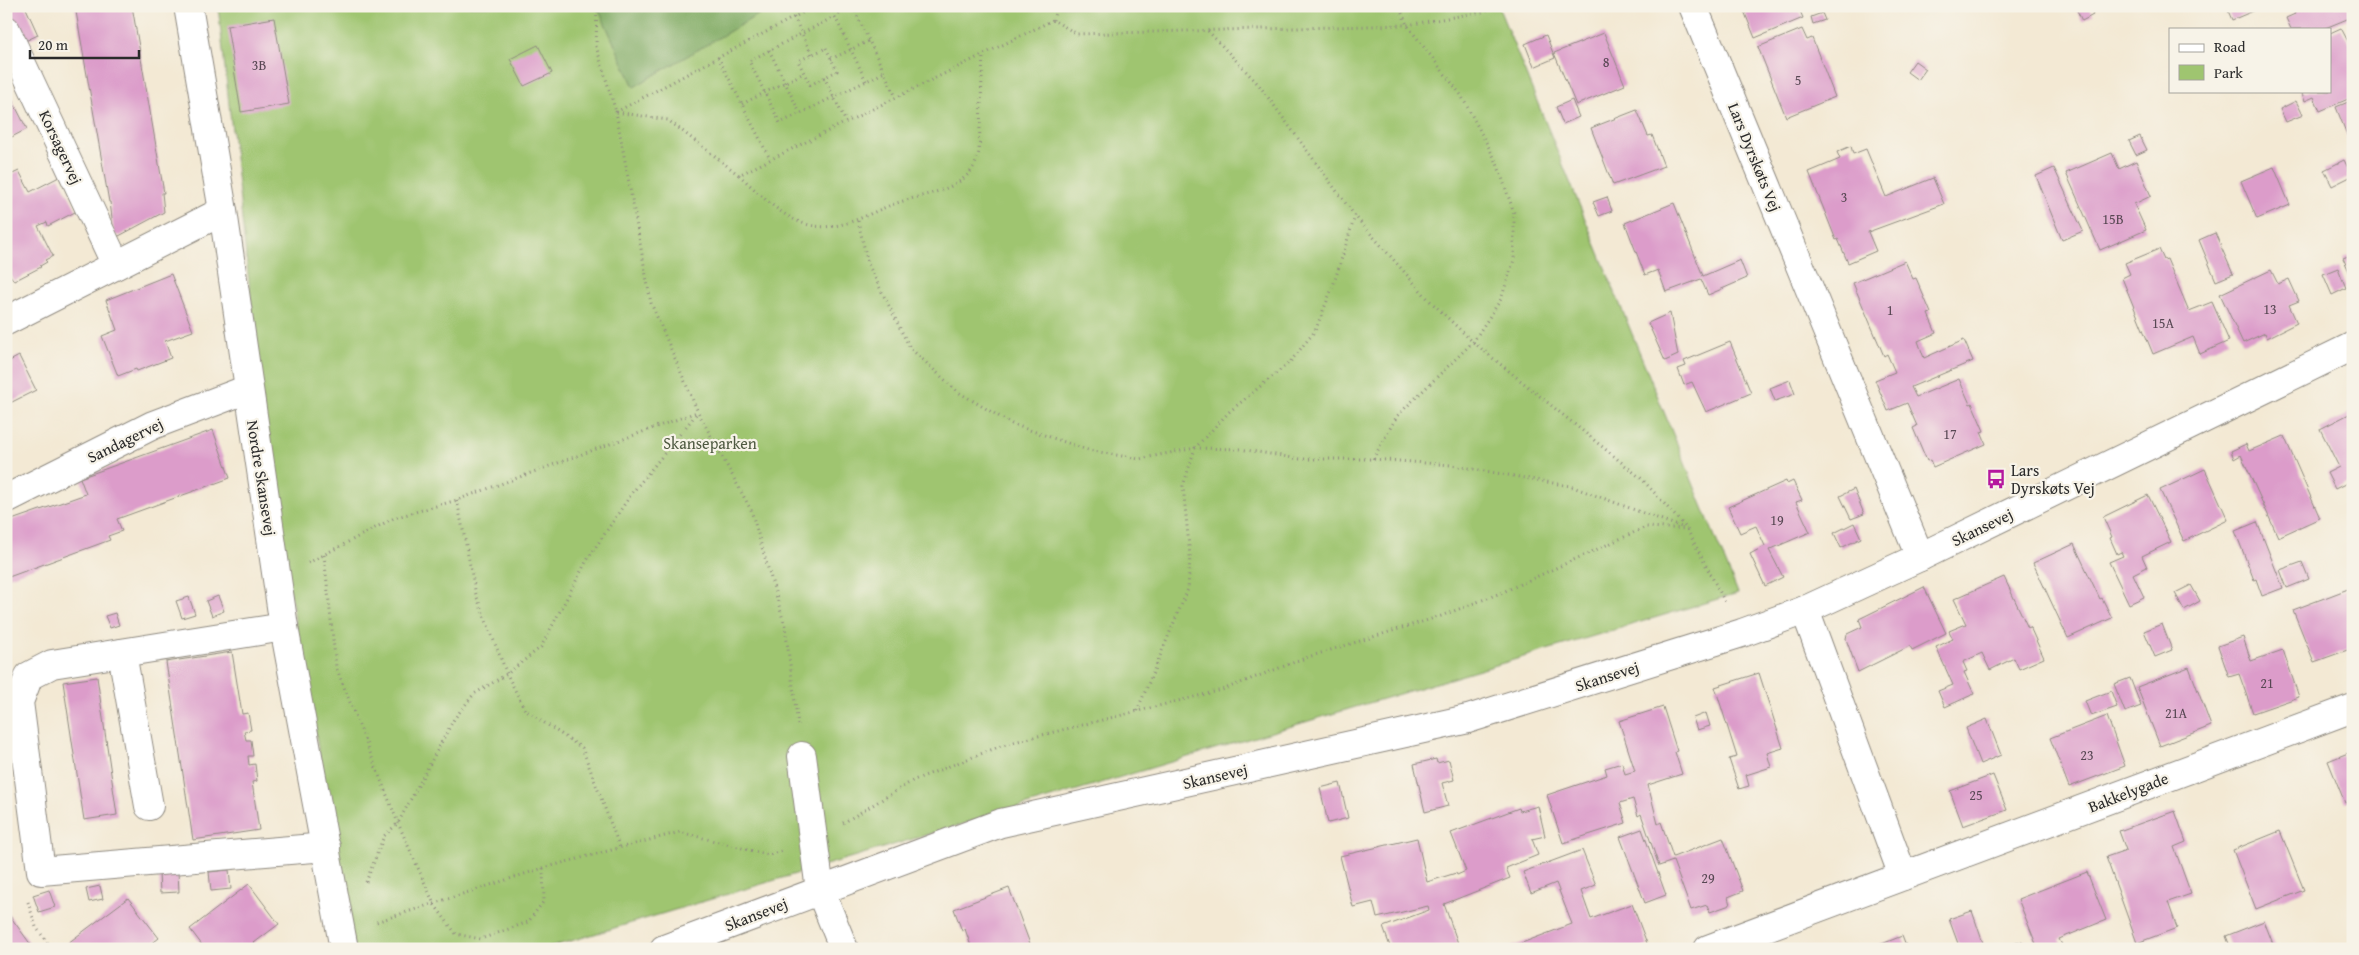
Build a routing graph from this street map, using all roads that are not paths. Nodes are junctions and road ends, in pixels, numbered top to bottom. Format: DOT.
graph roads {
  1 [pos="188,6"];
  2 [pos="1693,6"];
  3 [pos="6,30"];
  4 [pos="223,211"];
  5 [pos="116,265"];
  6 [pos="6,321"];
  7 [pos="2353,346"];
  8 [pos="248,389"];
  9 [pos="6,499"];
  10 [pos="1920,557"];
  11 [pos="1805,610"];
  12 [pos="284,627"];
  13 [pos="122,652"];
  14 [pos="2353,708"];
  15 [pos="802,756"];
  16 [pos="149,806"];
  17 [pos="326,847"];
  18 [pos="1903,876"];
  19 [pos="820,890"];
  20 [pos="342,939"];
  21 [pos="664,949"];
  22 [pos="844,949"];
  23 [pos="1708,949"];
  1 -- 4 [label="street, Nordre Skansevej"];
  2 -- 10 [label="street, Lars Dyrskøts Vej"];
  3 -- 5 [label="street, Korsagervej"];
  4 -- 5 [label="street"];
  4 -- 8 [label="street, Nordre Skansevej"];
  5 -- 6 [label="street"];
  7 -- 10 [label="street, Skansevej"];
  8 -- 9 [label="street, Sandagervej"];
  8 -- 12 [label="street, Nordre Skansevej"];
  10 -- 11 [label="street, Skansevej"];
  11 -- 18 [label="street"];
  11 -- 19 [label="street, Skansevej"];
  12 -- 13 [label="street"];
  12 -- 17 [label="street, Nordre Skansevej"];
  13 -- 16 [label="street"];
  13 -- 17 [label="street"];
  14 -- 18 [label="street, Bakkelygade"];
  15 -- 19 [label="street"];
  17 -- 20 [label="street, Nordre Skansevej"];
  18 -- 23 [label="street, Bakkelygade"];
  19 -- 21 [label="street, Skansevej"];
  19 -- 22 [label="street"];
}
